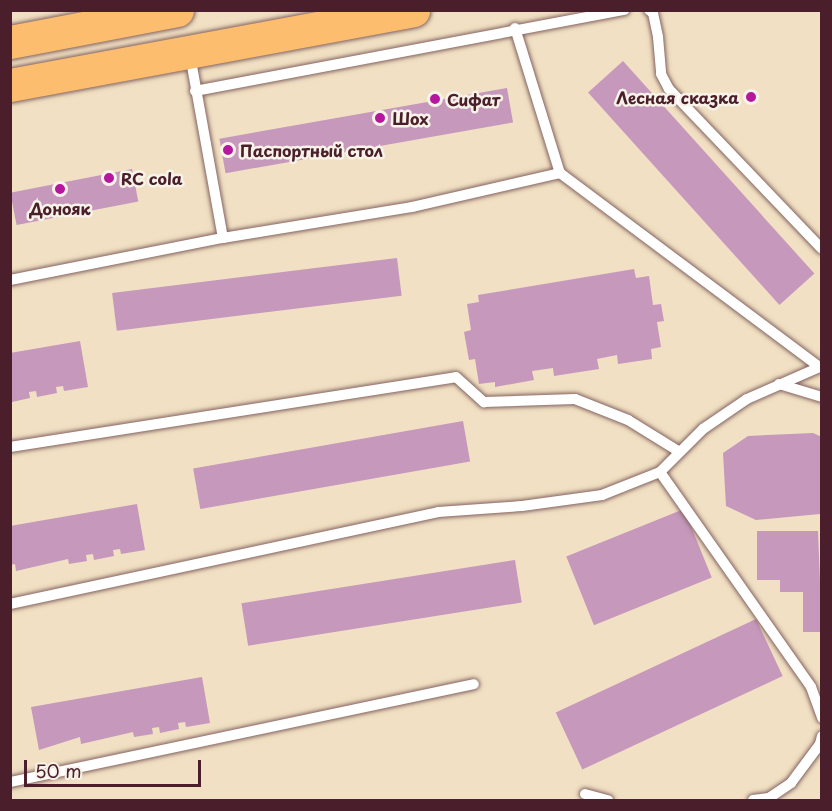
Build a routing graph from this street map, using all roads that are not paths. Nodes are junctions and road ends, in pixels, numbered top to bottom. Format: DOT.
graph roads {
  1 [pos="177,10"];
  2 [pos="413,10"];
  3 [pos="624,10"];
  4 [pos="649,10"];
  5 [pos="515,28"];
  6 [pos="10,42"];
  7 [pos="190,52"];
  8 [pos="10,85"];
  9 [pos="195,91"];
  10 [pos="560,173"];
  11 [pos="223,238"];
  12 [pos="822,249"];
  13 [pos="10,280"];
  14 [pos="820,367"];
  15 [pos="779,384"];
  16 [pos="822,397"];
  17 [pos="10,447"];
  18 [pos="678,451"];
  19 [pos="660,472"];
  20 [pos="10,604"];
  21 [pos="474,684"];
  22 [pos="822,718"];
  23 [pos="822,736"];
  24 [pos="10,782"];
  25 [pos="585,794"];
  26 [pos="608,801"];
  27 [pos="753,801"];
  1 -- 6 [label="main road"];
  2 -- 7 [label="main road"];
  3 -- 5 [label="lane"];
  4 -- 12 [label="lane"];
  5 -- 9 [label="lane"];
  5 -- 10 [label="lane"];
  7 -- 8 [label="main road"];
  7 -- 9 [label="lane"];
  9 -- 11 [label="lane"];
  10 -- 11 [label="lane"];
  10 -- 14 [label="lane"];
  11 -- 13 [label="lane"];
  14 -- 15 [label="lane"];
  15 -- 16 [label="lane"];
  15 -- 18 [label="lane"];
  17 -- 18 [label="lane"];
  18 -- 19 [label="lane"];
  19 -- 20 [label="lane"];
  19 -- 22 [label="lane"];
  21 -- 24 [label="lane"];
  23 -- 27 [label="lane"];
  25 -- 26 [label="lane"];
}
